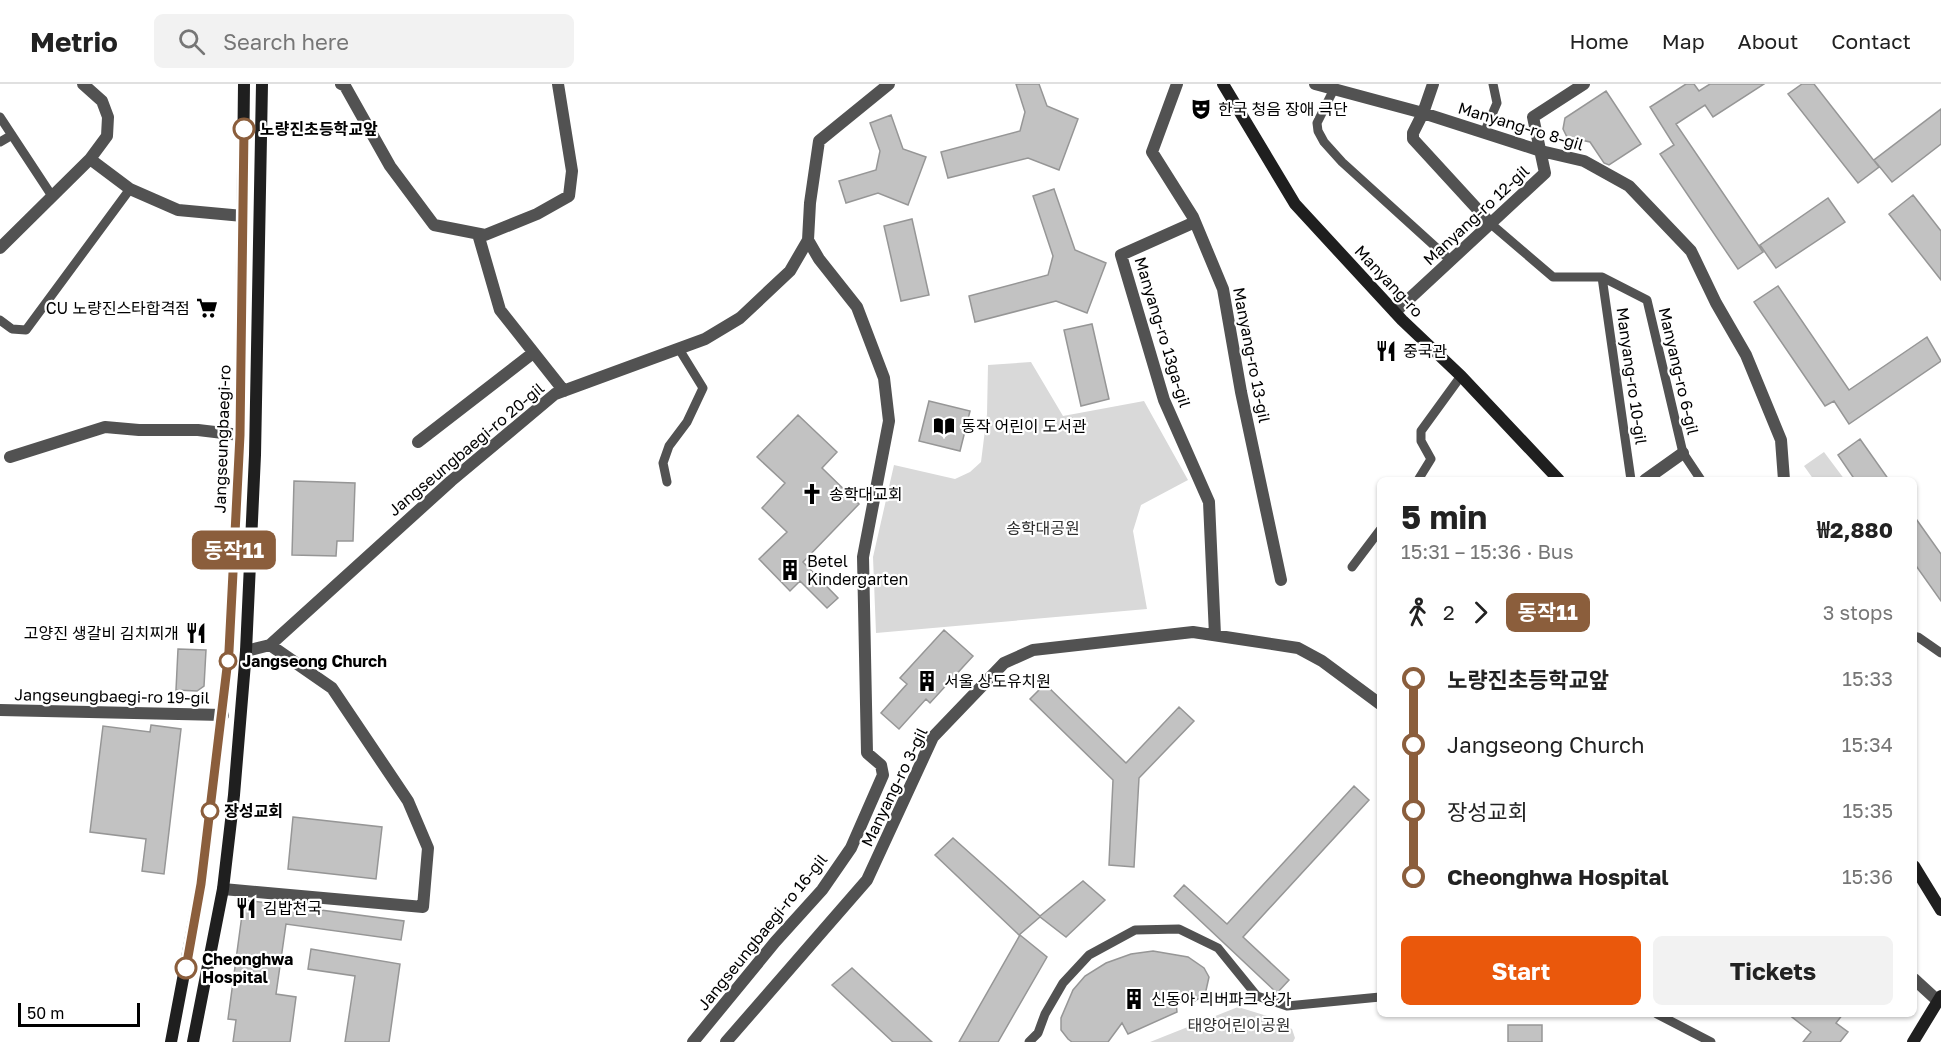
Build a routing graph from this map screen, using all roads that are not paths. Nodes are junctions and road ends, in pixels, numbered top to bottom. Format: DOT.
graph roads {
  1 [pos="83,84"];
  2 [pos="244,84"];
  3 [pos="262,84"];
  4 [pos="341,84"];
  5 [pos="558,84"];
  6 [pos="889,84"];
  7 [pos="1177,84"];
  8 [pos="1223,84"];
  9 [pos="1314,84"];
  10 [pos="1433,84"];
  11 [pos="1493,84"];
  12 [pos="1584,84"];
  13 [pos="1334,89"];
  14 [pos="1423,113"];
  15 [pos="0,117"];
  16 [pos="1484,133"];
  17 [pos="12,135"];
  18 [pos="0,142"];
  19 [pos="1540,151"];
  20 [pos="90,159"];
  21 [pos="130,189"];
  22 [pos="52,196"];
  23 [pos="243,216"];
  24 [pos="1195,222"];
  25 [pos="1491,224"];
  26 [pos="478,234"];
  27 [pos="808,240"];
  28 [pos="0,248"];
  29 [pos="1450,261"];
  30 [pos="1602,277"];
  31 [pos="1395,312"];
  32 [pos="0,320"];
  33 [pos="679,349"];
  34 [pos="534,353"];
  35 [pos="1461,376"];
  36 [pos="564,391"];
  37 [pos="240,435"];
  38 [pos="418,442"];
  39 [pos="1683,453"];
  40 [pos="10,457"];
  41 [pos="1420,477"];
  42 [pos="1556,477"];
  43 [pos="1631,477"];
  44 [pos="1649,477"];
  45 [pos="1699,477"];
  46 [pos="1784,477"];
  47 [pos="667,482"];
  48 [pos="1377,534"];
  49 [pos="1352,567"];
  50 [pos="1281,580"];
  51 [pos="1215,635"];
  52 [pos="1917,637"];
  53 [pos="270,645"];
  54 [pos="246,651"];
  55 [pos="1941,653"];
  56 [pos="1377,702"];
  57 [pos="0,710"];
  58 [pos="223,715"];
  59 [pos="1917,871"];
  60 [pos="223,889"];
  61 [pos="1941,910"];
  62 [pos="1917,981"];
  63 [pos="1377,998"];
  64 [pos="1940,998"];
  65 [pos="1663,1017"];
  66 [pos="171,1042"];
  67 [pos="194,1042"];
  68 [pos="693,1042"];
  69 [pos="726,1042"];
  70 [pos="1029,1042"];
  71 [pos="1711,1042"];
  72 [pos="1913,1042"];
  1 -- 20 [label="street"];
  2 -- 23 [label="street, Jangseungbaegi-ro"];
  3 -- 54 [label="street, Jangseungbaegi-ro"];
  4 -- 26 [label="street"];
  5 -- 26 [label="street"];
  6 -- 27 [label="street"];
  7 -- 24 [label="street, Manyang-ro 13-gil"];
  8 -- 31 [label="street, Manyang-ro"];
  9 -- 13 [label="street, Manyang-ro 8-gil"];
  10 -- 14 [label="street"];
  11 -- 16 [label="lane"];
  12 -- 19 [label="street, Manyang-ro 12-gil"];
  13 -- 14 [label="street, Manyang-ro 8-gil"];
  13 -- 29 [label="lane"];
  14 -- 16 [label="street, Manyang-ro 8-gil"];
  14 -- 25 [label="street"];
  15 -- 17 [label="lane"];
  16 -- 19 [label="street, Manyang-ro 8-gil"];
  17 -- 18 [label="lane"];
  17 -- 22 [label="lane"];
  19 -- 25 [label="street, Manyang-ro 12-gil"];
  19 -- 46 [label="street, Manyang-ro 8-gil"];
  20 -- 21 [label="street"];
  20 -- 22 [label="street"];
  21 -- 23 [label="street"];
  21 -- 32 [label="lane"];
  22 -- 28 [label="street"];
  23 -- 37 [label="street, Jangseungbaegi-ro"];
  24 -- 50 [label="street, Manyang-ro 13-gil"];
  24 -- 51 [label="street, Manyang-ro 13ga-gil"];
  25 -- 29 [label="street, Manyang-ro 12-gil"];
  25 -- 30 [label="lane, Manyang-ro 6-gil"];
  26 -- 34 [label="street"];
  27 -- 33 [label="street, Jangseungbaegi-ro 20-gil"];
  27 -- 68 [label="street, Jangseungbaegi-ro 16-gil"];
  29 -- 31 [label="street, Manyang-ro 12-gil"];
  30 -- 39 [label="lane, Manyang-ro 6-gil"];
  30 -- 43 [label="lane, Manyang-ro 10-gil"];
  31 -- 35 [label="street, Manyang-ro"];
  33 -- 36 [label="street, Jangseungbaegi-ro 20-gil"];
  33 -- 47 [label="lane"];
  34 -- 36 [label="street"];
  34 -- 38 [label="street"];
  35 -- 41 [label="lane"];
  35 -- 42 [label="street, Manyang-ro"];
  36 -- 53 [label="street, Jangseungbaegi-ro 20-gil"];
  37 -- 40 [label="street"];
  37 -- 58 [label="street, Jangseungbaegi-ro"];
  39 -- 44 [label="street"];
  39 -- 45 [label="lane, Manyang-ro 6-gil"];
  48 -- 49 [label="lane"];
  51 -- 56 [label="street, Manyang-ro 3-gil"];
  51 -- 69 [label="street, Manyang-ro 3-gil"];
  52 -- 55 [label="lane"];
  53 -- 54 [label="street, Jangseungbaegi-ro 20-gil"];
  53 -- 60 [label="street"];
  54 -- 60 [label="street, Jangseungbaegi-ro"];
  57 -- 58 [label="street, Jangseungbaegi-ro 19-gil"];
  58 -- 66 [label="street, Jangseungbaegi-ro"];
  59 -- 61 [label="street"];
  60 -- 67 [label="street, Jangseungbaegi-ro"];
  62 -- 64 [label="street"];
  63 -- 70 [label="lane"];
  64 -- 72 [label="street"];
  65 -- 71 [label="lane"];
}
